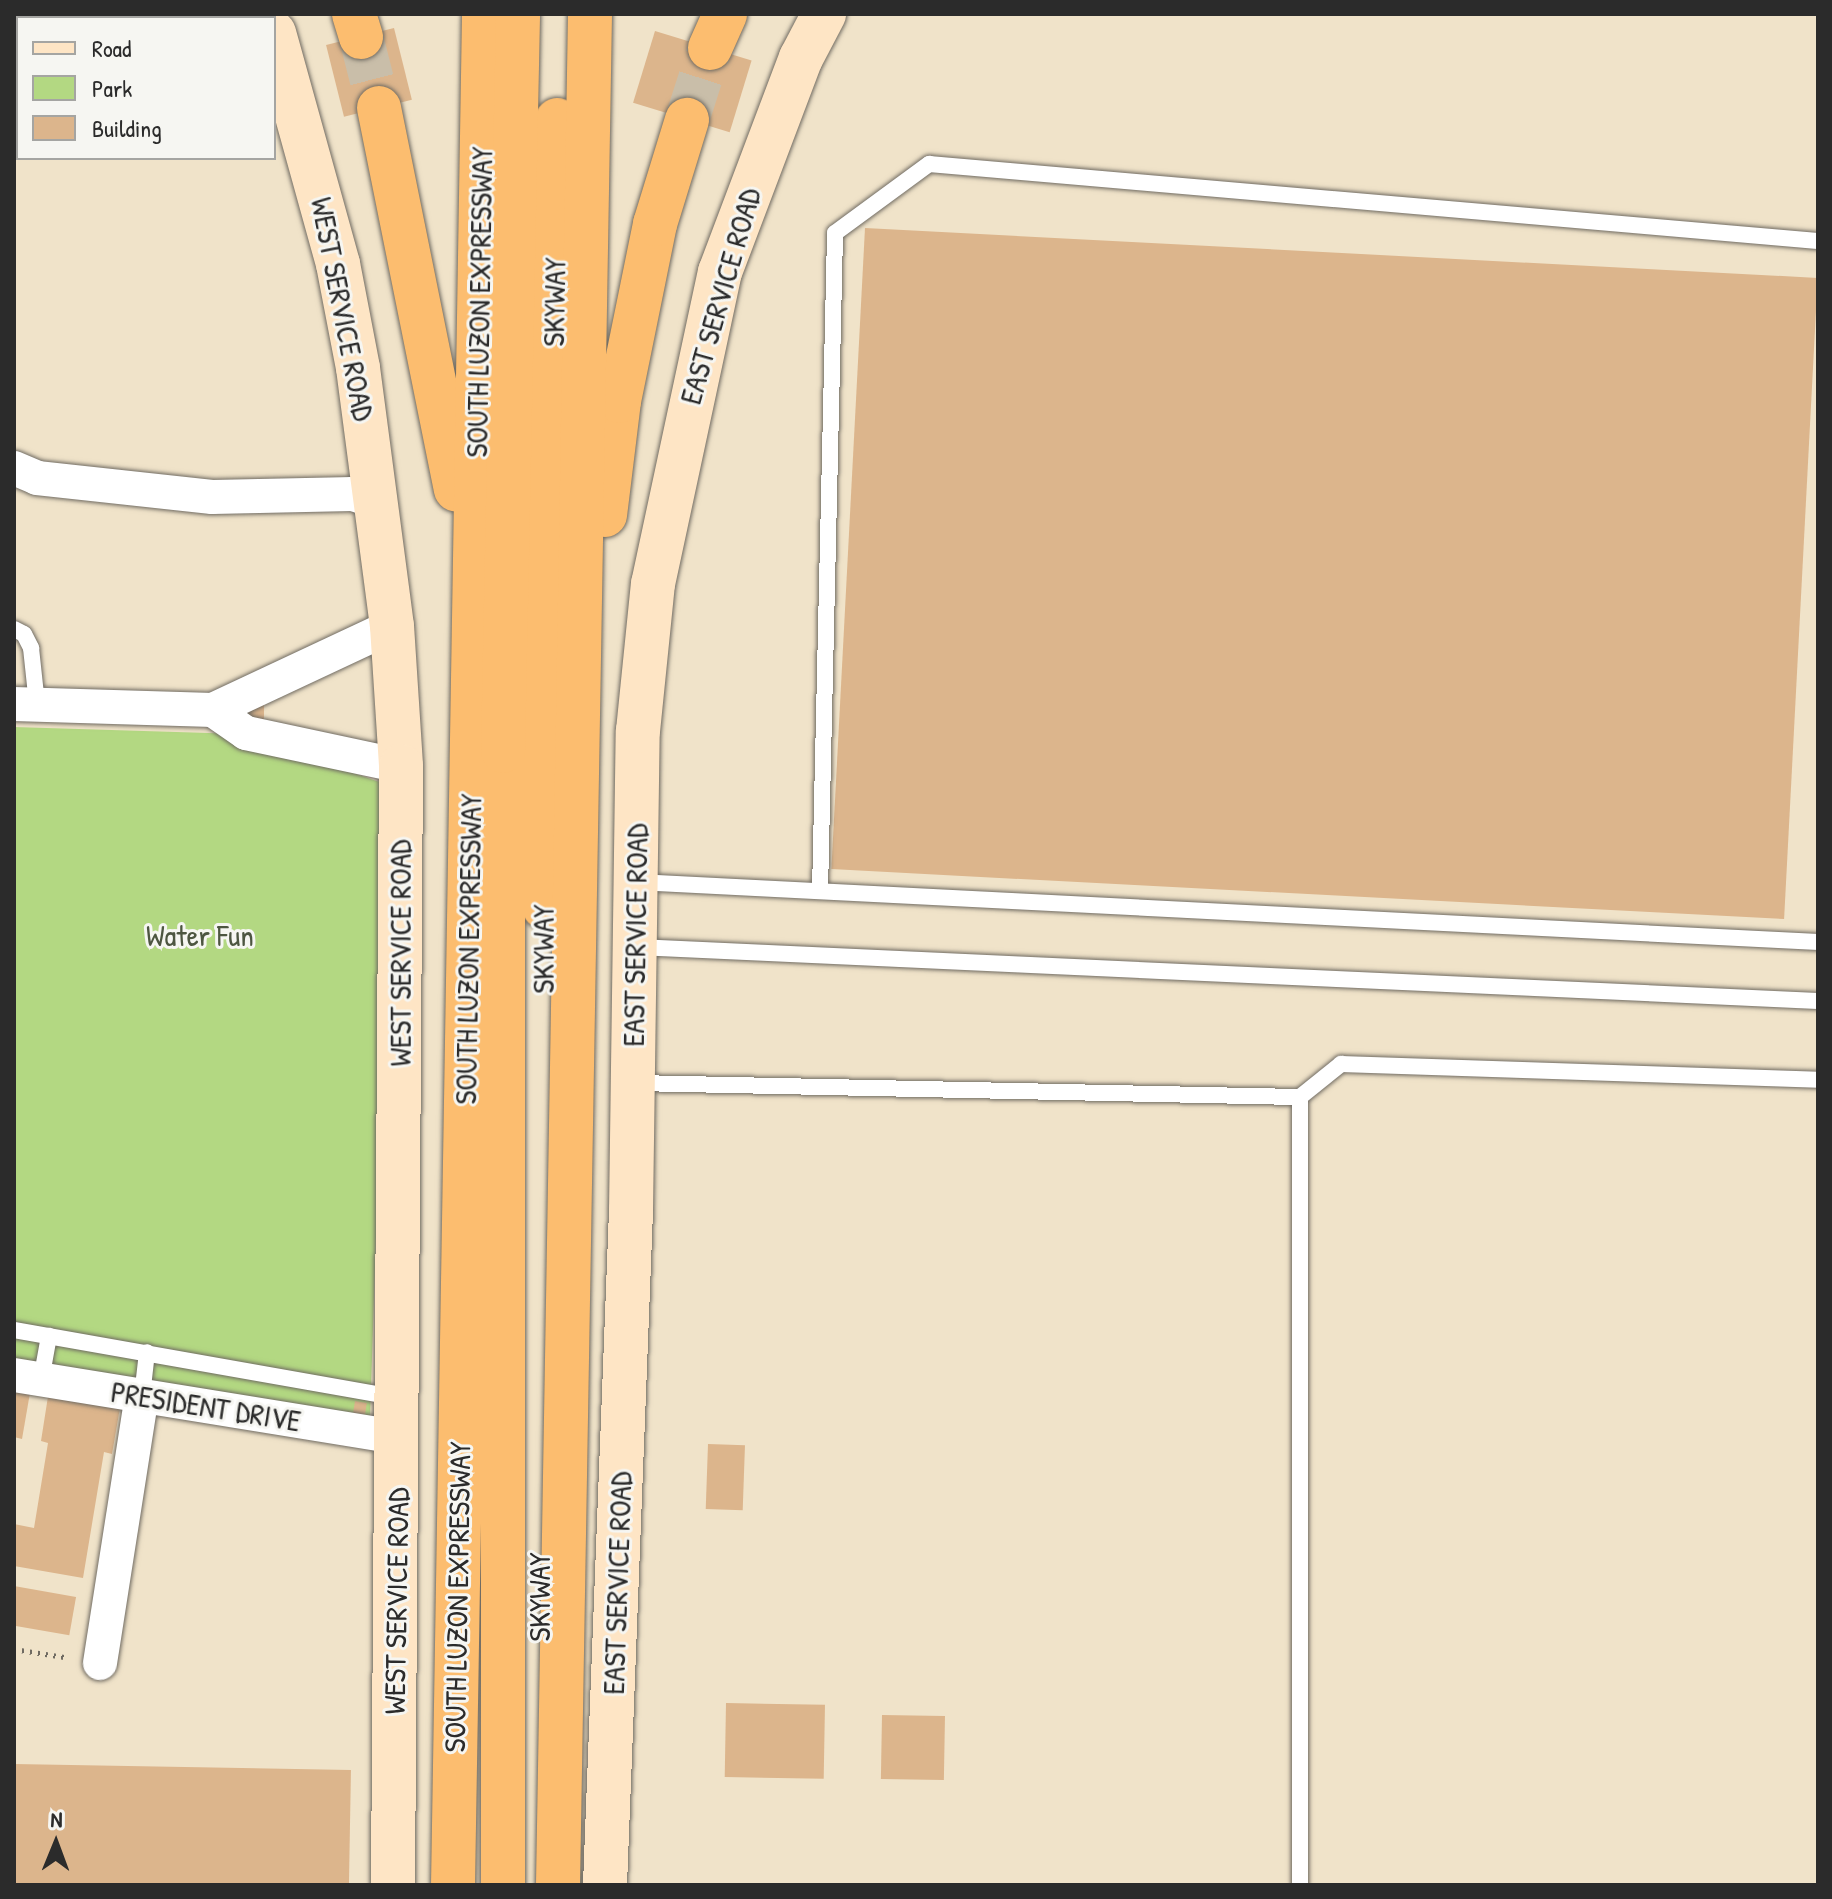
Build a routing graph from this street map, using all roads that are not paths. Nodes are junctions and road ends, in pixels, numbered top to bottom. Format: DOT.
graph roads {
  1 [pos="484,14"];
  2 [pos="518,14"];
  3 [pos="559,14"];
  4 [pos="590,14"];
  5 [pos="824,14"];
  6 [pos="276,40"];
  7 [pos="276,101"];
  8 [pos="379,108"];
  9 [pos="687,120"];
  10 [pos="313,164"];
  11 [pos="1818,241"];
  12 [pos="14,468"];
  13 [pos="378,502"];
  14 [pos="392,626"];
  15 [pos="14,629"];
  16 [pos="26,704"];
  17 [pos="213,710"];
  18 [pos="577,752"];
  19 [pos="401,766"];
  20 [pos="471,767"];
  21 [pos="636,882"];
  22 [pos="820,891"];
  23 [pos="1818,942"];
  24 [pos="635,947"];
  25 [pos="1818,1001"];
  26 [pos="1818,1080"];
  27 [pos="632,1083"];
  28 [pos="1300,1097"];
  29 [pos="14,1330"];
  30 [pos="49,1336"];
  31 [pos="147,1352"];
  32 [pos="27,1378"];
  33 [pos="142,1396"];
  34 [pos="397,1417"];
  35 [pos="100,1663"];
  36 [pos="393,1885"];
  37 [pos="453,1885"];
  38 [pos="503,1885"];
  39 [pos="537,1885"];
  40 [pos="558,1885"];
  41 [pos="605,1885"];
  42 [pos="1300,1885"];
  1 -- 20 [label="highway, SOUTH LUZON EXPRESSWAY"];
  2 -- 38 [label="highway, SKYWAY"];
  3 -- 39 [label="highway, SKYWAY"];
  4 -- 18 [label="highway"];
  5 -- 21 [label="main road, EAST SERVICE ROAD"];
  6 -- 10 [label="main road, WEST SERVICE ROAD"];
  7 -- 10 [label="street"];
  8 -- 20 [label="highway"];
  9 -- 18 [label="highway"];
  10 -- 13 [label="main road, WEST SERVICE ROAD"];
  11 -- 22 [label="lane"];
  12 -- 13 [label="street"];
  13 -- 14 [label="main road, WEST SERVICE ROAD"];
  14 -- 17 [label="street"];
  14 -- 19 [label="main road, WEST SERVICE ROAD"];
  15 -- 16 [label="lane"];
  16 -- 17 [label="street"];
  17 -- 19 [label="street"];
  18 -- 40 [label="highway"];
  19 -- 34 [label="main road, WEST SERVICE ROAD"];
  20 -- 37 [label="highway, SOUTH LUZON EXPRESSWAY"];
  21 -- 22 [label="lane"];
  21 -- 24 [label="main road, EAST SERVICE ROAD"];
  22 -- 23 [label="lane"];
  24 -- 25 [label="lane"];
  24 -- 27 [label="main road, EAST SERVICE ROAD"];
  26 -- 28 [label="lane"];
  27 -- 28 [label="lane"];
  27 -- 41 [label="main road, EAST SERVICE ROAD"];
  28 -- 42 [label="lane"];
  29 -- 30 [label="lane"];
  30 -- 31 [label="lane"];
  30 -- 32 [label="lane"];
  31 -- 33 [label="lane"];
  31 -- 34 [label="lane"];
  32 -- 33 [label="street, PRESIDENT DRIVE"];
  33 -- 34 [label="street, PRESIDENT DRIVE"];
  33 -- 35 [label="street"];
  34 -- 36 [label="main road, WEST SERVICE ROAD"];
}
